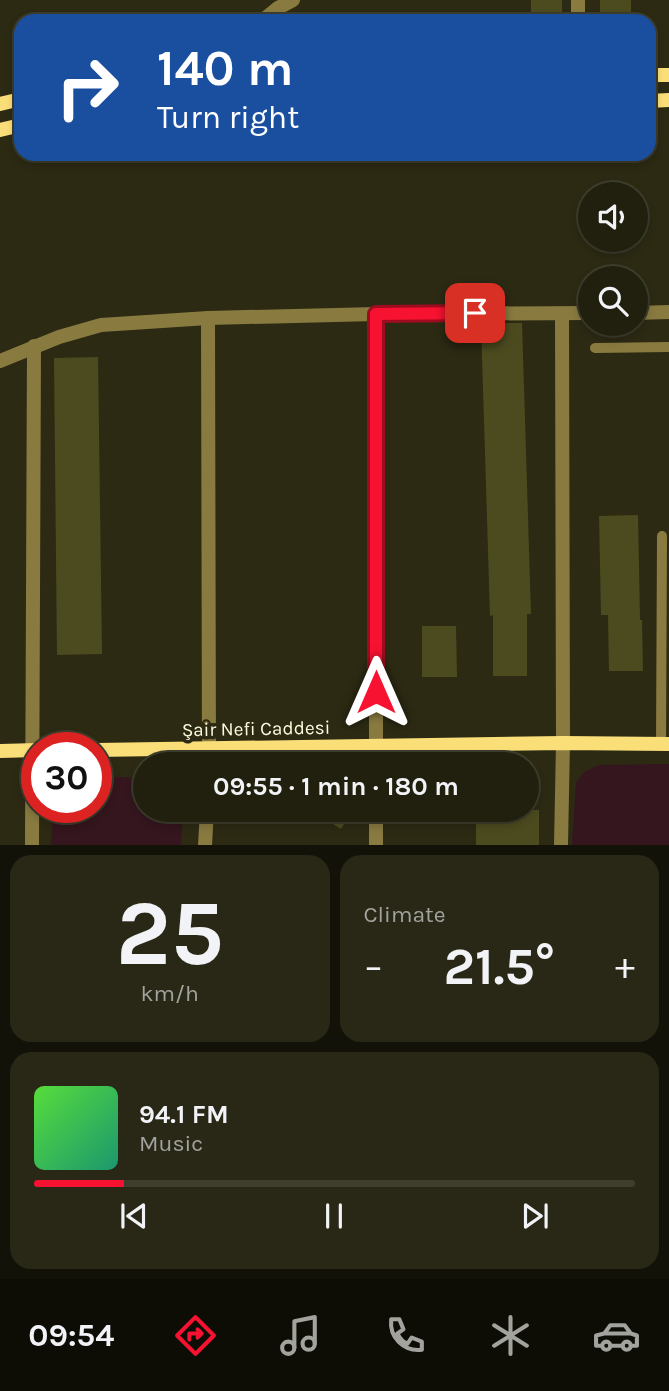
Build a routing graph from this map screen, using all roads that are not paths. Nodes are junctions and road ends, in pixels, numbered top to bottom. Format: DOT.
graph roads {
  1 [pos="293,0"];
  2 [pos="271,14"];
  3 [pos="669,312"];
  4 [pos="578,313"];
  5 [pos="648,313"];
  6 [pos="376,314"];
  7 [pos="562,314"];
  8 [pos="208,318"];
  9 [pos="34,346"];
  10 [pos="669,347"];
  11 [pos="595,348"];
  12 [pos="0,361"];
  13 [pos="662,536"];
  14 [pos="34,732"];
  15 [pos="563,743"];
  16 [pos="665,744"];
  17 [pos="376,746"];
  18 [pos="21,750"];
  19 [pos="112,750"];
  20 [pos="209,750"];
  21 [pos="0,751"];
  22 [pos="376,752"];
  23 [pos="206,822"];
  24 [pos="376,822"];
  25 [pos="32,823"];
  26 [pos="32,845"];
  27 [pos="205,845"];
  28 [pos="376,845"];
  29 [pos="561,845"];
  1 -- 2 [label="street"];
  3 -- 5 [label="street"];
  4 -- 7 [label="street"];
  6 -- 7 [label="street"];
  6 -- 8 [label="street"];
  6 -- 17 [label="street"];
  7 -- 15 [label="street"];
  8 -- 9 [label="street"];
  8 -- 20 [label="street"];
  9 -- 12 [label="street"];
  9 -- 14 [label="street"];
  10 -- 11 [label="lane"];
  13 -- 16 [label="lane"];
  15 -- 16 [label="street, Şair Nefi Caddesi"];
  15 -- 17 [label="street, Şair Nefi Caddesi"];
  15 -- 29 [label="street"];
  17 -- 20 [label="street, Şair Nefi Caddesi"];
  17 -- 22 [label="street"];
  18 -- 21 [label="street"];
  19 -- 20 [label="street, Şair Nefi Caddesi"];
  23 -- 27 [label="street"];
  24 -- 28 [label="street"];
  25 -- 26 [label="street"];
}
